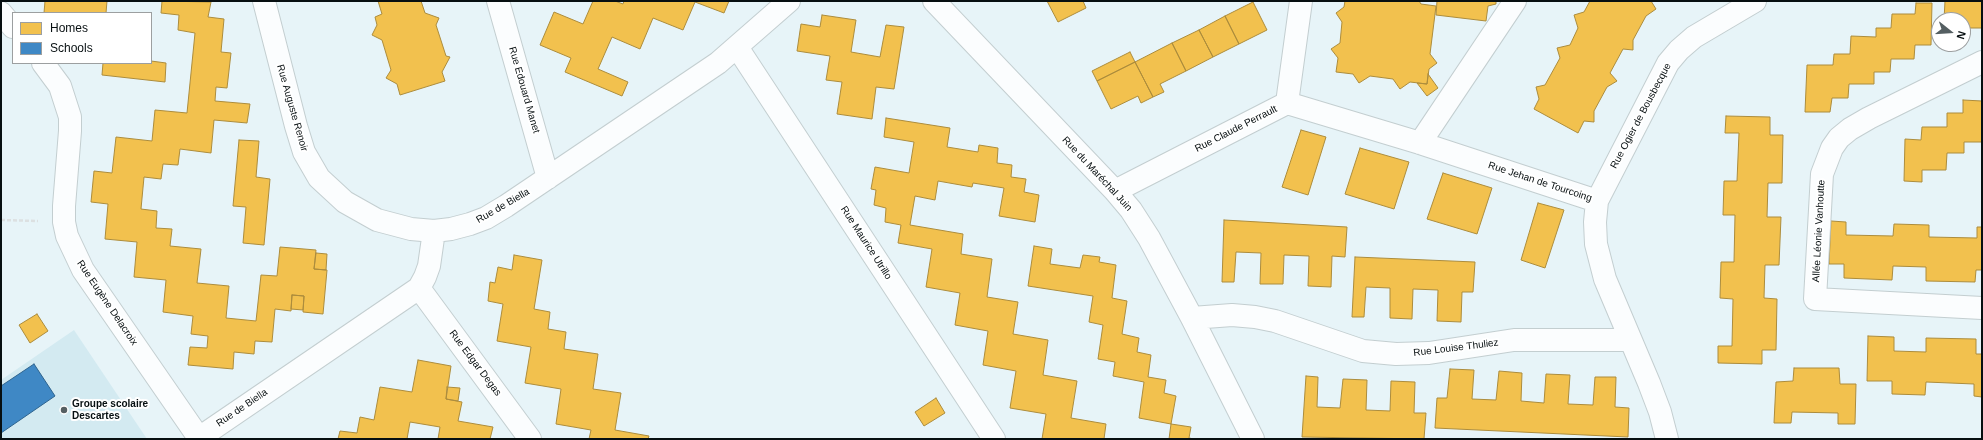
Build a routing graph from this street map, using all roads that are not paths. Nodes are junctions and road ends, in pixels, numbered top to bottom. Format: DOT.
graph roads {
  1 [pos="264,1"];
  2 [pos="498,1"];
  3 [pos="789,1"];
  4 [pos="934,1"];
  5 [pos="1301,1"];
  6 [pos="1515,1"];
  7 [pos="1755,1"];
  8 [pos="1,13"];
  9 [pos="12,26"];
  10 [pos="737,47"];
  11 [pos="1982,62"];
  12 [pos="45,64"];
  13 [pos="1287,104"];
  14 [pos="1420,143"];
  15 [pos="548,178"];
  16 [pos="1115,191"];
  17 [pos="1597,200"];
  18 [pos="434,231"];
  19 [pos="419,288"];
  20 [pos="1982,308"];
  21 [pos="1192,318"];
  22 [pos="1630,340"];
  23 [pos="199,438"];
  24 [pos="530,439"];
  25 [pos="994,439"];
  26 [pos="1253,439"];
  27 [pos="1667,439"];
  1 -- 18 [label="street, Rue Auguste Renoir"];
  2 -- 15 [label="street, Rue Edouard Manet"];
  3 -- 10 [label="street, Rue de Biella"];
  4 -- 16 [label="street, Rue du Maréchal Juin"];
  5 -- 13 [label="street, Rue Claude Perrault"];
  6 -- 14 [label="street"];
  7 -- 17 [label="street, Rue Ogier de Bousbecque"];
  8 -- 9 [label="street"];
  10 -- 15 [label="street, Rue de Biella"];
  10 -- 25 [label="street, Rue Maurice Utrillo"];
  11 -- 20 [label="street, Allée Léonie Vanhoutte"];
  12 -- 23 [label="street, Rue Eugène Delacroix"];
  13 -- 14 [label="street, Rue Jehan de Tourcoing"];
  13 -- 16 [label="street, Rue Claude Perrault"];
  14 -- 17 [label="street, Rue Jehan de Tourcoing"];
  15 -- 18 [label="street, Rue de Biella"];
  16 -- 21 [label="street, Rue du Maréchal Juin"];
  17 -- 22 [label="street, Rue Jehan de Tourcoing"];
  18 -- 19 [label="street"];
  19 -- 23 [label="street, Rue de Biella"];
  19 -- 24 [label="street, Rue Edgar Degas"];
  21 -- 22 [label="street, Rue Louise Thuliez"];
  21 -- 26 [label="street, Rue du Maréchal Juin"];
  22 -- 27 [label="street, Rue Jehan de Tourcoing"];
}
